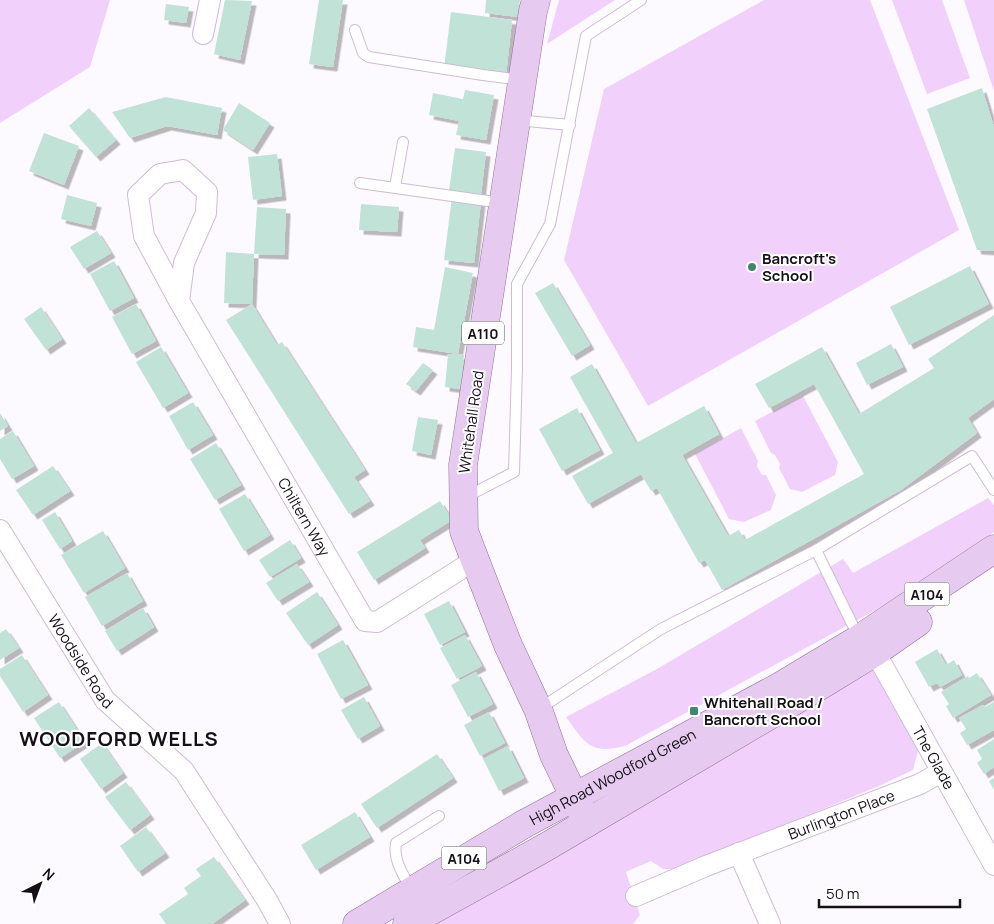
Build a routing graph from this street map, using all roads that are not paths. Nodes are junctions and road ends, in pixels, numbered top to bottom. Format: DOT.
graph roads {
  1 [pos="210,0"];
  2 [pos="536,0"];
  3 [pos="641,0"];
  4 [pos="355,30"];
  5 [pos="203,34"];
  6 [pos="522,80"];
  7 [pos="516,120"];
  8 [pos="570,125"];
  9 [pos="403,142"];
  10 [pos="360,183"];
  11 [pos="395,187"];
  12 [pos="504,203"];
  13 [pos="178,302"];
  14 [pos="994,490"];
  15 [pos="463,499"];
  16 [pos="0,530"];
  17 [pos="994,549"];
  18 [pos="816,550"];
  19 [pos="474,560"];
  20 [pos="994,572"];
  21 [pos="867,645"];
  22 [pos="538,709"];
  23 [pos="942,772"];
  24 [pos="574,796"];
  25 [pos="439,816"];
  26 [pos="588,823"];
  27 [pos="739,853"];
  28 [pos="994,865"];
  29 [pos="412,891"];
  30 [pos="636,896"];
  31 [pos="280,924"];
  32 [pos="357,924"];
  33 [pos="407,924"];
  34 [pos="770,924"];
  1 -- 5 [label="street"];
  2 -- 6 [label="main road, Whitehall Road / A110"];
  3 -- 8 [label="lane"];
  4 -- 6 [label="lane"];
  6 -- 7 [label="main road, Whitehall Road / A110"];
  7 -- 8 [label="lane"];
  7 -- 12 [label="main road, Whitehall Road / A110"];
  8 -- 15 [label="lane"];
  9 -- 11 [label="lane"];
  10 -- 11 [label="lane"];
  11 -- 12 [label="lane"];
  12 -- 15 [label="main road, Whitehall Road / A110"];
  13 -- 13 [label="street, Chiltern Way"];
  13 -- 19 [label="street, Chiltern Way"];
  14 -- 18 [label="lane"];
  15 -- 19 [label="main road, Whitehall Road / A110"];
  16 -- 31 [label="street, Woodside Road"];
  17 -- 21 [label="main road, High Road Woodford Green / A104"];
  18 -- 21 [label="lane"];
  18 -- 22 [label="lane"];
  19 -- 22 [label="main road, Whitehall Road / A110"];
  20 -- 21 [label="main road, High Road Woodford Green / A104"];
  21 -- 23 [label="street, The Glade"];
  21 -- 24 [label="main road, High Road Woodford Green / A104"];
  21 -- 26 [label="main road, High Road Woodford Green / A104"];
  22 -- 24 [label="main road, Whitehall Road / A110"];
  23 -- 27 [label="street, Burlington Place"];
  23 -- 28 [label="street, The Glade"];
  24 -- 26 [label="main road, Whitehall Road / A110"];
  24 -- 29 [label="main road, High Road Woodford Green / A104"];
  25 -- 29 [label="lane"];
  26 -- 33 [label="main road, High Road Woodford Green / A104"];
  27 -- 30 [label="street, Burlington Place"];
  27 -- 34 [label="street"];
  29 -- 32 [label="main road, High Road Woodford Green / A104"];
}
